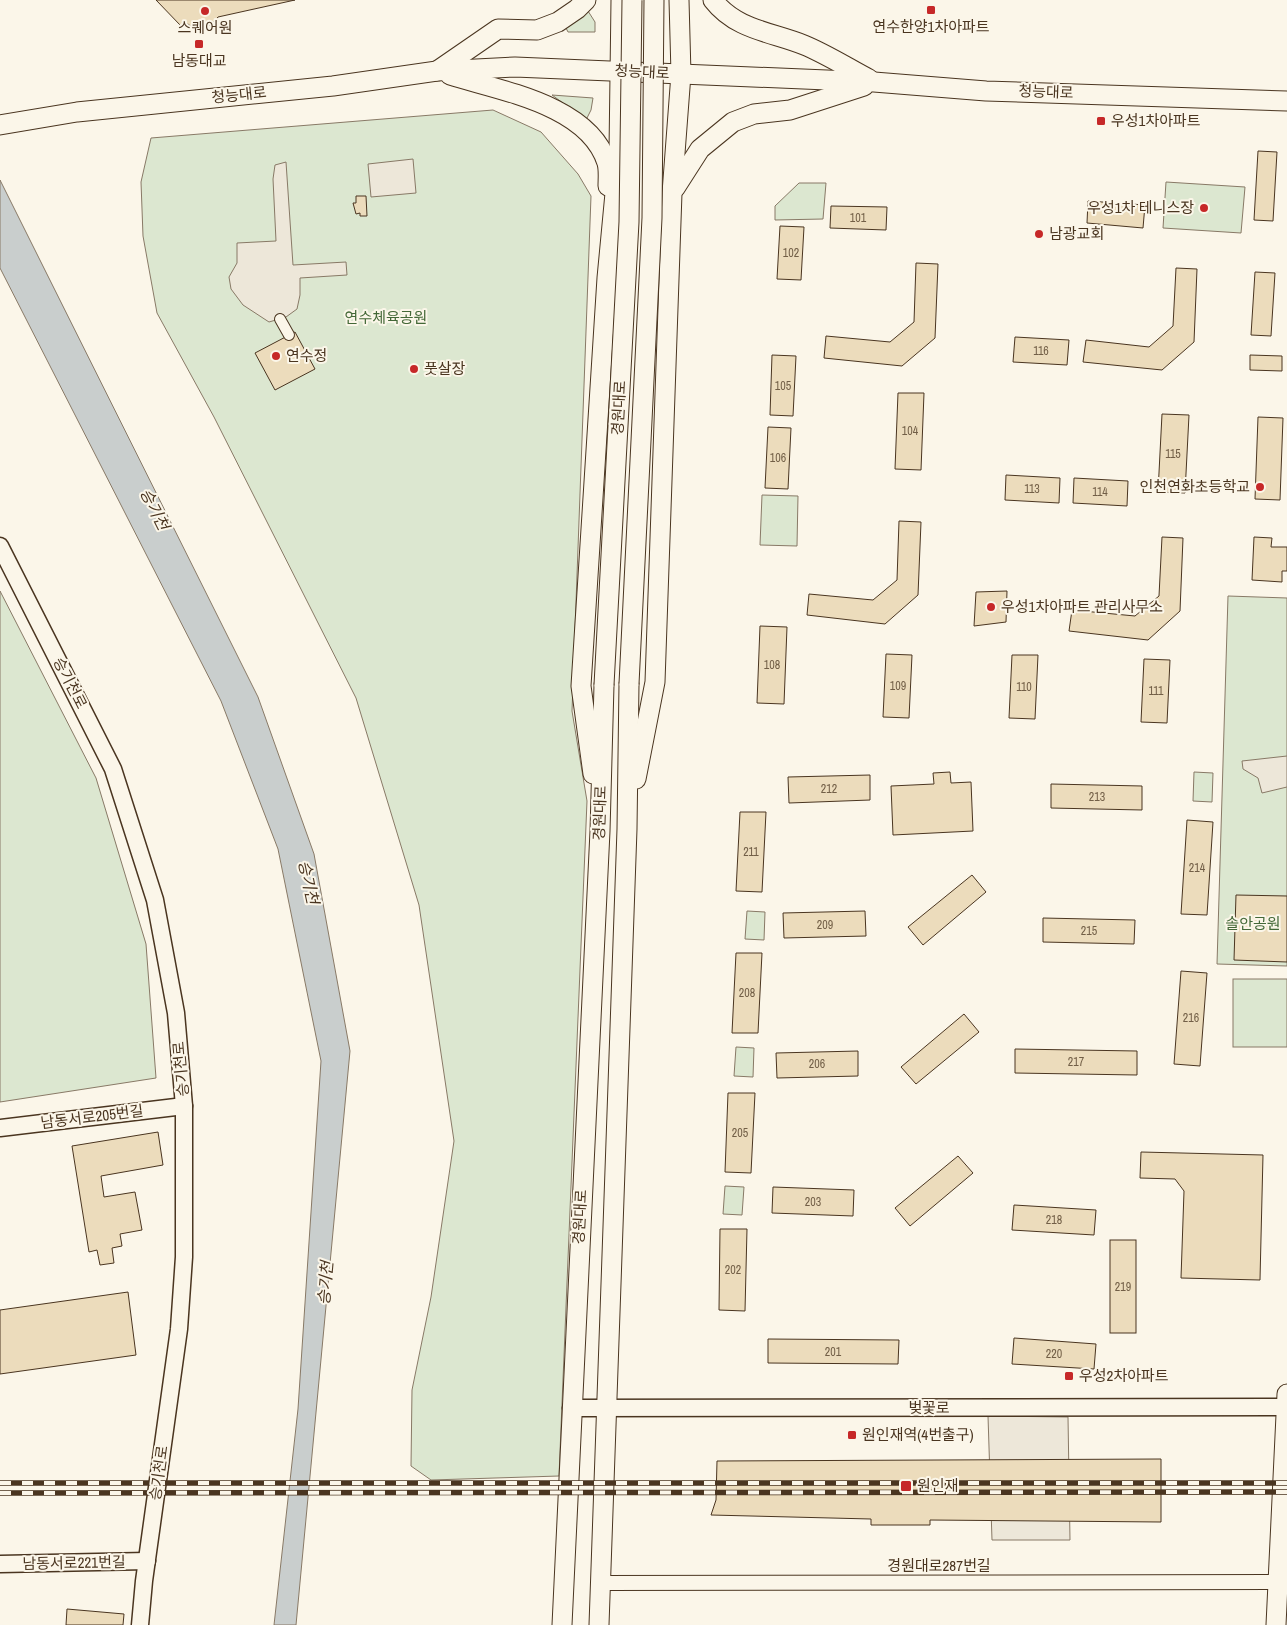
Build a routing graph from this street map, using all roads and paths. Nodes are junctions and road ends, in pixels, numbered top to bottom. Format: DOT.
graph roads {
  1 [pos="586,0"];
  2 [pos="621,0"];
  3 [pos="632,0"];
  4 [pos="654,0"];
  5 [pos="679,0"];
  6 [pos="713,0"];
  7 [pos="622,70"];
  8 [pos="437,71"];
  9 [pos="681,74"];
  10 [pos="874,82"];
  11 [pos="1287,101"];
  12 [pos="0,125"];
  13 [pos="672,193"];
  14 [pos="607,278"];
  15 [pos="280,319"];
  16 [pos="289,335"];
  17 [pos="0,546"];
  18 [pos="626,829"];
  19 [pos="600,831"];
  20 [pos="184,1106"];
  21 [pos="0,1128"];
  22 [pos="1287,1403"];
  23 [pos="570,1408"];
  24 [pos="607,1408"];
  25 [pos="147,1561"];
  26 [pos="0,1564"];
  27 [pos="1277,1582"];
  28 [pos="601,1584"];
  29 [pos="140,1625"];
  30 [pos="562,1625"];
  31 [pos="599,1625"];
  32 [pos="1276,1625"];
  1 -- 8 [label="main road"];
  2 -- 7 [label="main road"];
  3 -- 19 [label="main road, 경원대로, bridge"];
  4 -- 18 [label="main road, 경원대로, bridge"];
  5 -- 9 [label="main road"];
  6 -- 10 [label="main road"];
  7 -- 8 [label="main road, 청능대로"];
  7 -- 9 [label="main road, 청능대로"];
  7 -- 14 [label="main road"];
  8 -- 12 [label="main road, 청능대로"];
  8 -- 14 [label="main road"];
  9 -- 10 [label="main road, 청능대로"];
  9 -- 13 [label="main road"];
  10 -- 11 [label="main road, 청능대로"];
  10 -- 13 [label="main road"];
  13 -- 18 [label="main road"];
  14 -- 19 [label="main road"];
  15 -- 16 [label="street"];
  17 -- 20 [label="street, 승기천로"];
  18 -- 24 [label="main road, 경원대로"];
  19 -- 23 [label="main road, 경원대로"];
  20 -- 21 [label="street, 남동서로205번길"];
  20 -- 25 [label="street, 승기천로"];
  22 -- 24 [label="street, 벚꽃로"];
  22 -- 27 [label="main road"];
  23 -- 24 [label="street, 벚꽃로"];
  23 -- 30 [label="main road, 경원대로"];
  24 -- 28 [label="main road, 경원대로"];
  25 -- 26 [label="street, 남동서로221번길"];
  25 -- 29 [label="street, 승기천로"];
  27 -- 28 [label="street, 경원대로287번길"];
  27 -- 32 [label="main road"];
  28 -- 31 [label="main road, 경원대로"];
}
